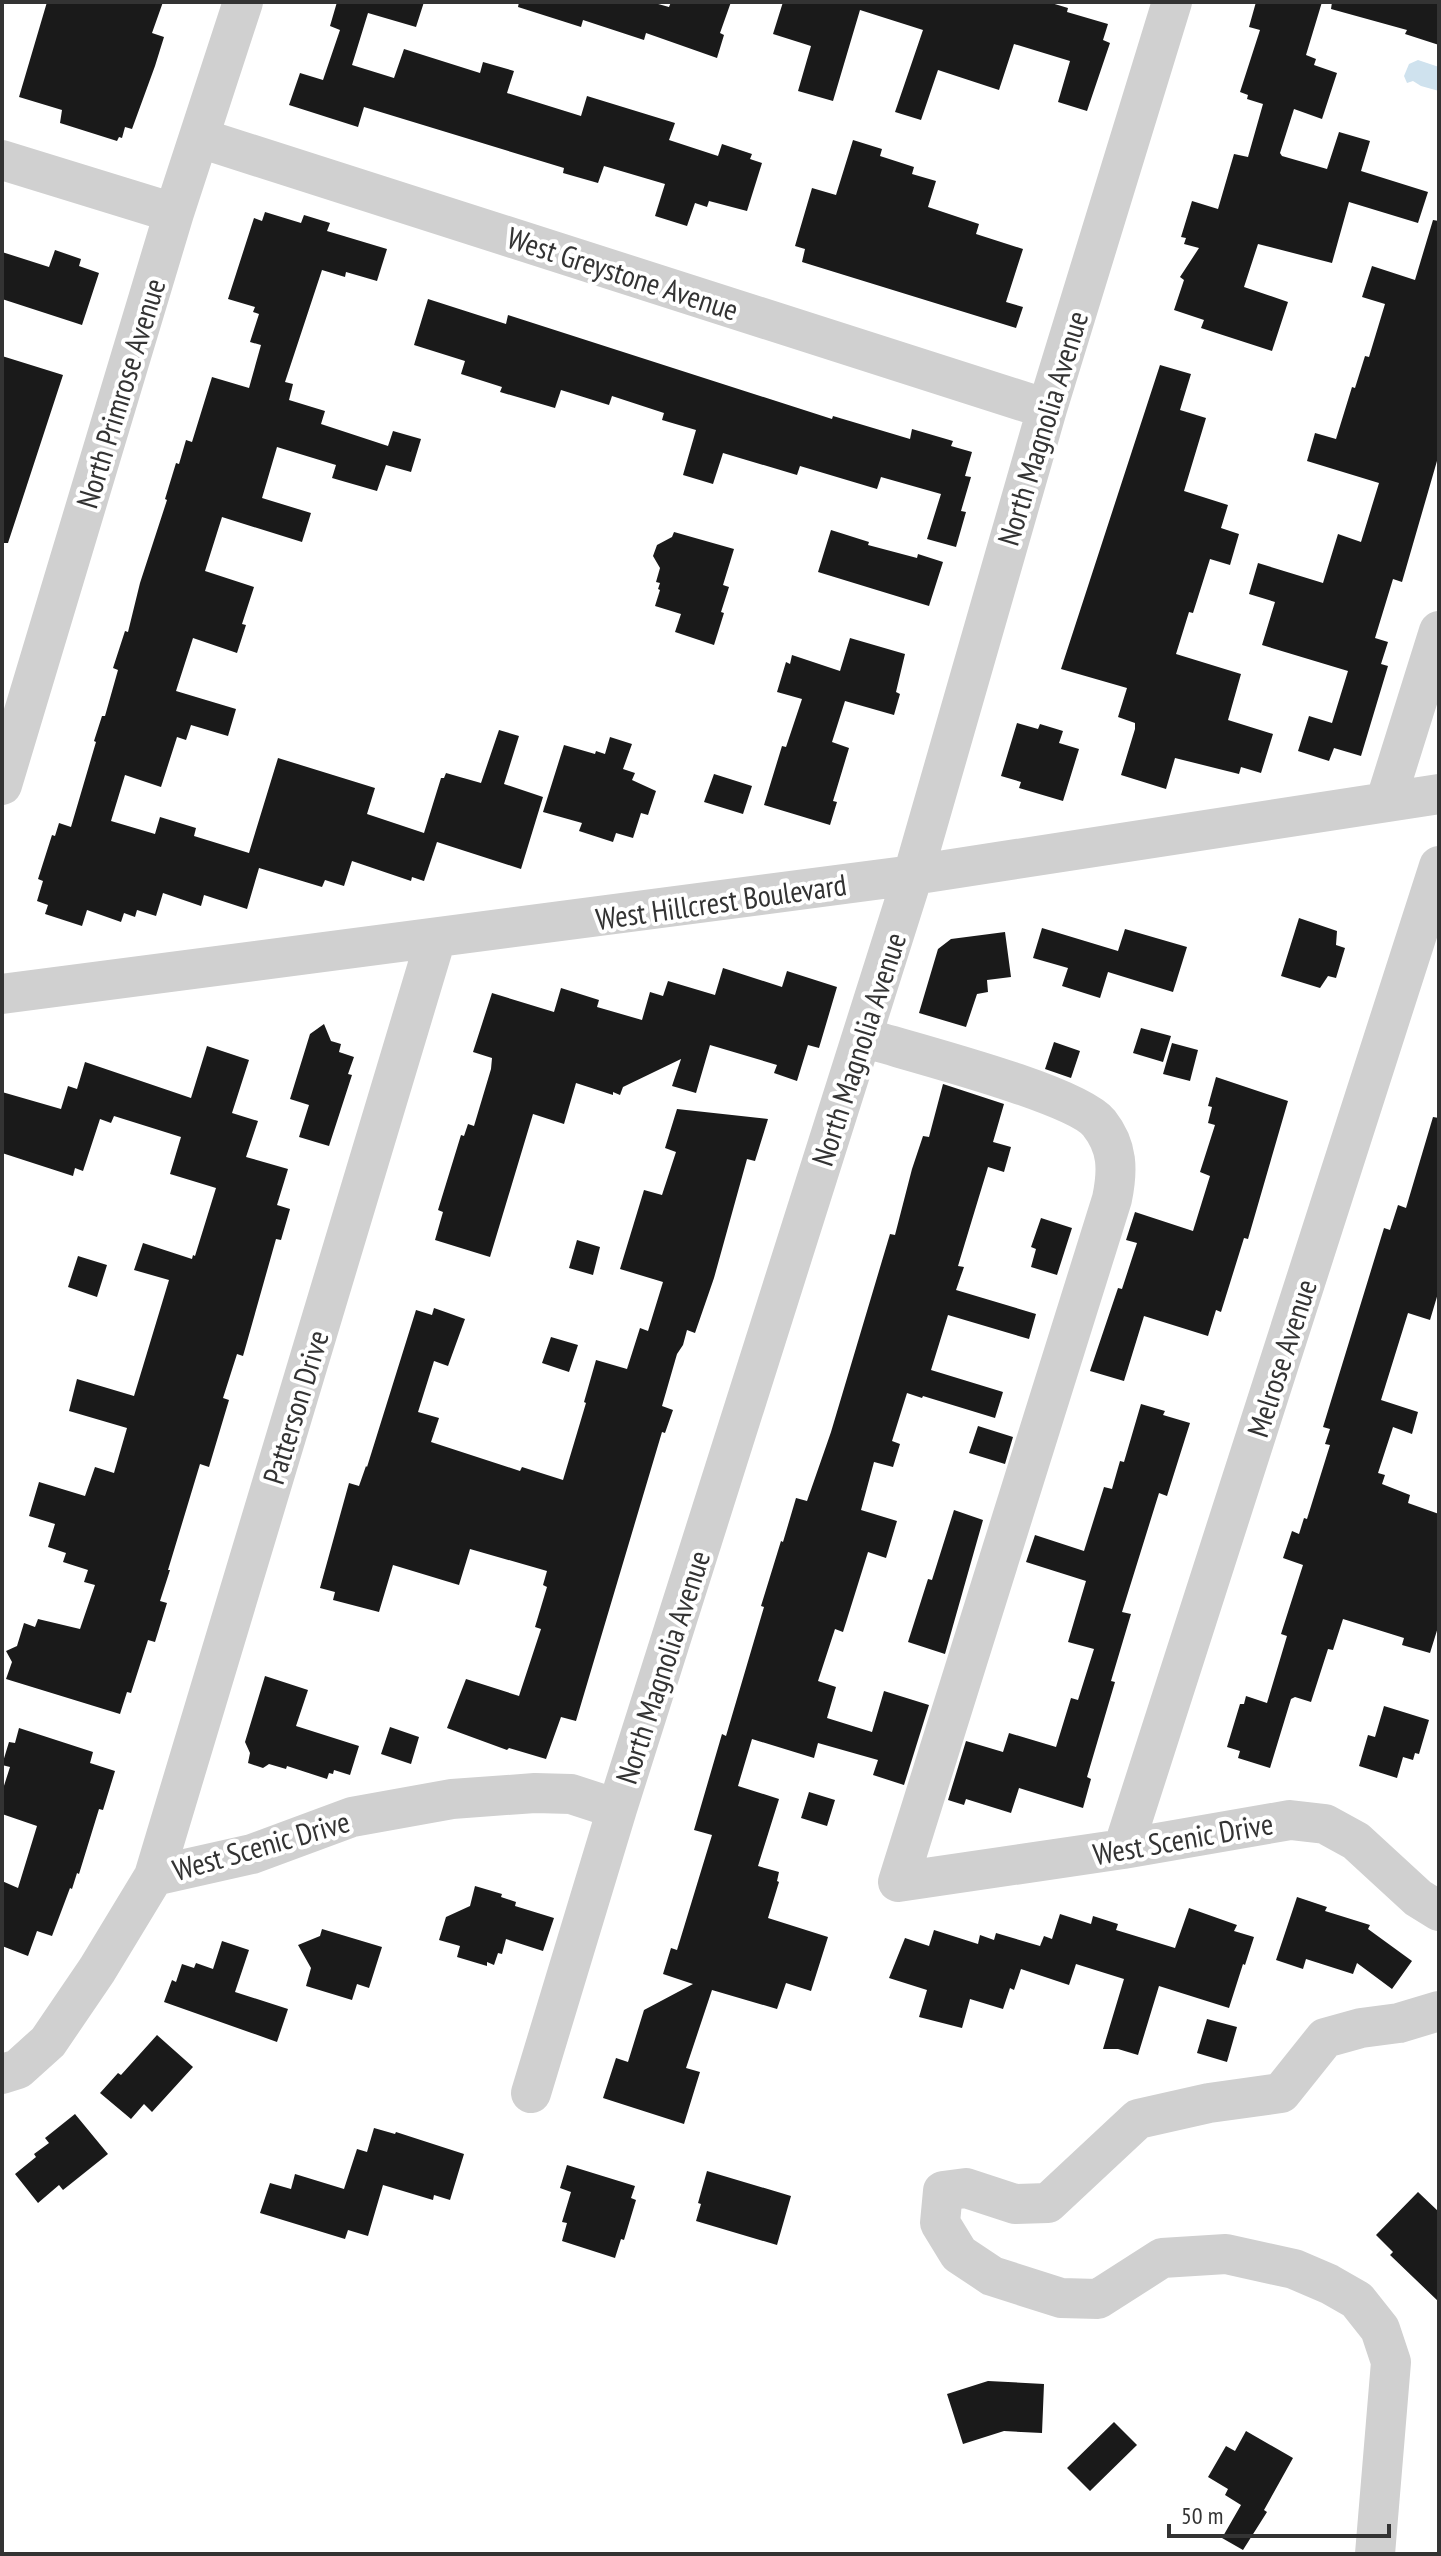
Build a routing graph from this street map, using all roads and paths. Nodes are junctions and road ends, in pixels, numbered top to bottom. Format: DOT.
graph roads {
  1 [pos="243,2"];
  2 [pos="1172,2"];
  3 [pos="200,138"];
  4 [pos="2,160"];
  5 [pos="174,213"];
  6 [pos="1047,409"];
  7 [pos="1439,631"];
  8 [pos="2,785"];
  9 [pos="1439,794"];
  10 [pos="1386,800"];
  11 [pos="1439,866"];
  12 [pos="913,875"];
  13 [pos="436,938"];
  14 [pos="2,994"];
  15 [pos="862,1037"];
  16 [pos="617,1809"];
  17 [pos="1123,1849"];
  18 [pos="154,1876"];
  19 [pos="1439,1911"];
  20 [pos="1439,2011"];
  21 [pos="2,2074"];
  22 [pos="531,2093"];
  23 [pos="1375,2554"];
  1 -- 3 [label="street, North Primrose Avenue"];
  2 -- 6 [label="street, North Magnolia Avenue"];
  3 -- 5 [label="street, North Primrose Avenue"];
  3 -- 6 [label="street, West Greystone Avenue"];
  4 -- 5 [label="street"];
  5 -- 8 [label="street, North Primrose Avenue"];
  6 -- 12 [label="street, North Magnolia Avenue"];
  7 -- 10 [label="street"];
  9 -- 10 [label="street, West Hillcrest Boulevard"];
  10 -- 12 [label="street, West Hillcrest Boulevard"];
  11 -- 17 [label="street, Melrose Avenue"];
  12 -- 13 [label="street, West Hillcrest Boulevard"];
  12 -- 15 [label="street, North Magnolia Avenue"];
  13 -- 14 [label="street, West Hillcrest Boulevard"];
  13 -- 18 [label="street, Patterson Drive"];
  15 -- 16 [label="street, North Magnolia Avenue"];
  15 -- 17 [label="street, West Scenic Drive"];
  16 -- 18 [label="street, West Scenic Drive"];
  16 -- 22 [label="street, North Magnolia Avenue"];
  17 -- 19 [label="street, West Scenic Drive"];
  18 -- 21 [label="street, West Scenic Drive"];
  20 -- 23 [label="street"];
}
